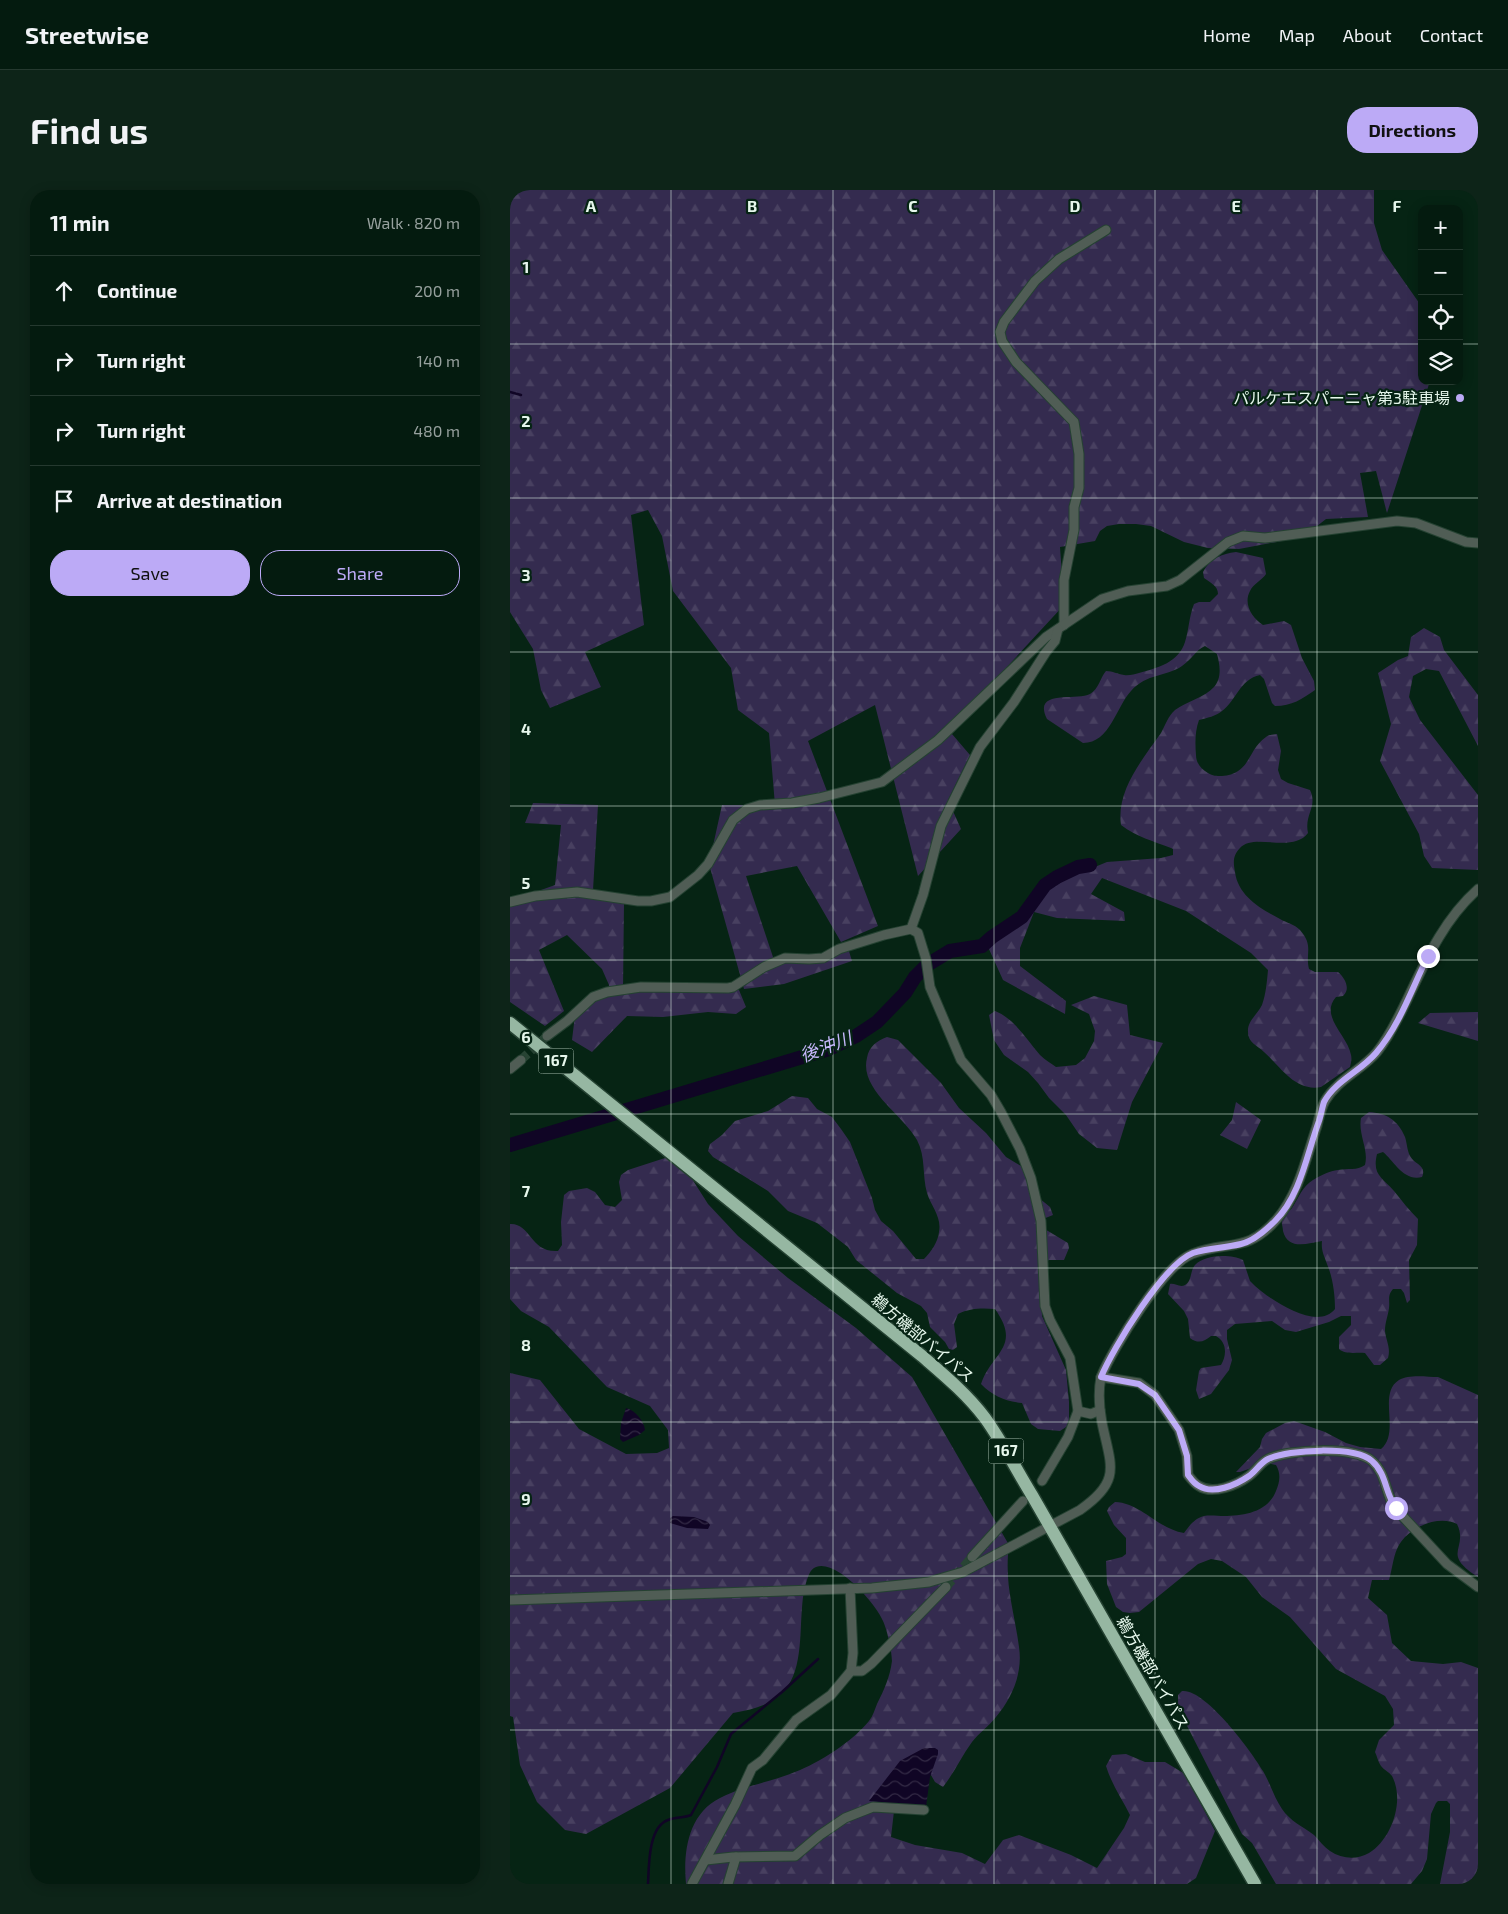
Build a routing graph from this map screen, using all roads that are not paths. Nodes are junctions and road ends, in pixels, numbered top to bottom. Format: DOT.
graph roads {
  1 [pos="1106,230"];
  2 [pos="1478,543"];
  3 [pos="1061,627"];
  4 [pos="1478,890"];
  5 [pos="510,902"];
  6 [pos="911,929"];
  7 [pos="510,1023"];
  8 [pos="547,1036"];
  9 [pos="521,1060"];
  10 [pos="510,1069"];
  11 [pos="1101,1377"];
  12 [pos="1100,1410"];
  13 [pos="1078,1411"];
  14 [pos="1042,1481"];
  15 [pos="1023,1501"];
  16 [pos="1049,1526"];
  17 [pos="972,1557"];
  18 [pos="946,1587"];
  19 [pos="1478,1587"];
  20 [pos="850,1588"];
  21 [pos="510,1600"];
  22 [pos="851,1671"];
  23 [pos="924,1810"];
  24 [pos="736,1857"];
  25 [pos="706,1860"];
  26 [pos="692,1884"];
  27 [pos="728,1884"];
  28 [pos="1256,1884"];
  1 -- 3 [label="street"];
  2 -- 3 [label="street"];
  3 -- 5 [label="street"];
  3 -- 6 [label="street"];
  4 -- 11 [label="street"];
  6 -- 8 [label="street"];
  6 -- 13 [label="street"];
  7 -- 16 [label="highway, 鵜方磯部バイパス / 167"];
  9 -- 10 [label="street"];
  11 -- 12 [label="street"];
  11 -- 19 [label="street"];
  12 -- 13 [label="street"];
  12 -- 16 [label="street"];
  13 -- 14 [label="street"];
  15 -- 17 [label="street"];
  16 -- 20 [label="street"];
  16 -- 28 [label="highway, 鵜方磯部バイパス / 167"];
  18 -- 22 [label="street"];
  20 -- 21 [label="street"];
  20 -- 22 [label="street"];
  22 -- 25 [label="street"];
  23 -- 24 [label="street"];
  24 -- 25 [label="street"];
  24 -- 27 [label="street"];
  25 -- 26 [label="street"];
}
